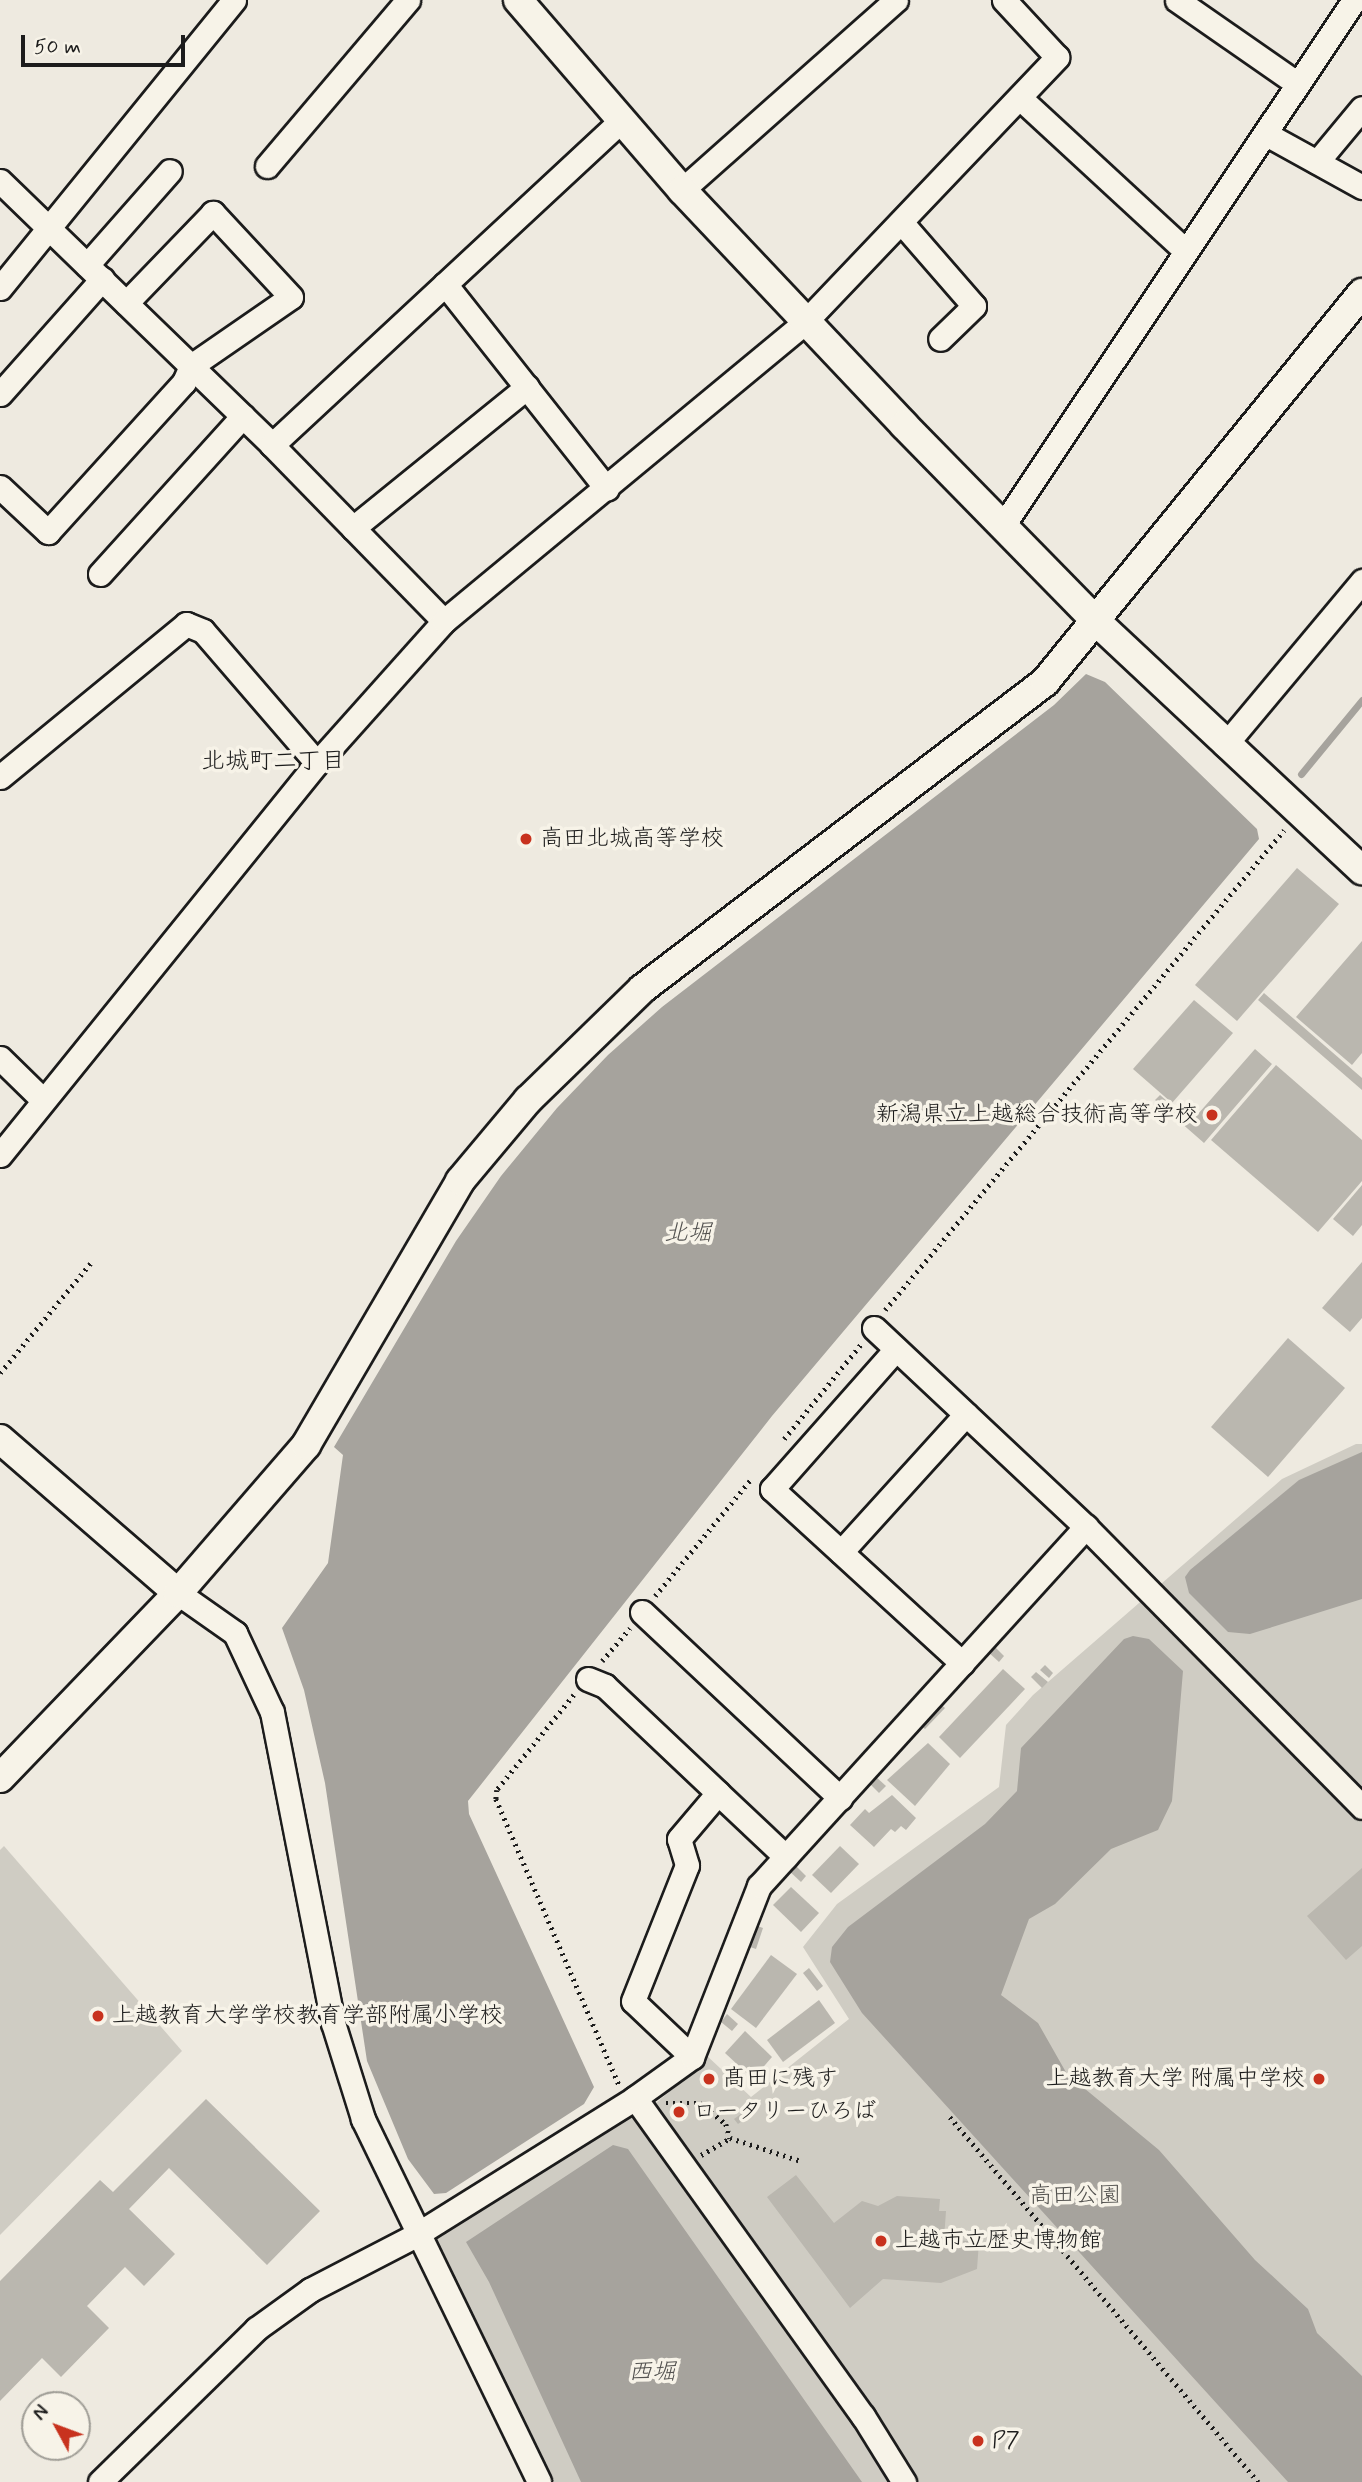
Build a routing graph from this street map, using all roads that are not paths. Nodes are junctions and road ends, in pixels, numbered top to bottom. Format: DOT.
graph roads {
  1 [pos="234,0"];
  2 [pos="408,0"];
  3 [pos="518,0"];
  4 [pos="896,0"];
  5 [pos="1004,0"];
  6 [pos="1177,0"];
  7 [pos="1354,0"];
  8 [pos="1298,84"];
  9 [pos="1020,98"];
  10 [pos="1362,108"];
  11 [pos="621,121"];
  12 [pos="1266,134"];
  13 [pos="1317,162"];
  14 [pos="267,166"];
  15 [pos="170,171"];
  16 [pos="0,180"];
  17 [pos="1362,187"];
  18 [pos="682,190"];
  19 [pos="901,222"];
  20 [pos="48,228"];
  21 [pos="1185,250"];
  22 [pos="94,272"];
  23 [pos="446,284"];
  24 [pos="0,288"];
  25 [pos="1362,293"];
  26 [pos="126,303"];
  27 [pos="805,322"];
  28 [pos="940,339"];
  29 [pos="191,366"];
  30 [pos="527,387"];
  31 [pos="0,394"];
  32 [pos="243,416"];
  33 [pos="272,445"];
  34 [pos="0,487"];
  35 [pos="607,489"];
  36 [pos="1004,524"];
  37 [pos="353,528"];
  38 [pos="100,574"];
  39 [pos="1362,581"];
  40 [pos="443,621"];
  41 [pos="1098,623"];
  42 [pos="1225,745"];
  43 [pos="317,762"];
  44 [pos="0,777"];
  45 [pos="1362,870"];
  46 [pos="0,1058"];
  47 [pos="43,1100"];
  48 [pos="0,1155"];
  49 [pos="874,1328"];
  50 [pos="896,1349"];
  51 [pos="966,1414"];
  52 [pos="0,1439"];
  53 [pos="1086,1527"];
  54 [pos="841,1552"];
  55 [pos="178,1593"];
  56 [pos="642,1612"];
  57 [pos="962,1664"];
  58 [pos="588,1679"];
  59 [pos="0,1778"];
  60 [pos="718,1793"];
  61 [pos="840,1798"];
  62 [pos="1362,1807"];
  63 [pos="786,1857"];
  64 [pos="692,2057"];
  65 [pos="635,2098"];
  66 [pos="416,2235"];
  67 [pos="534,2480"];
  68 [pos="100,2482"];
  69 [pos="904,2482"];
  1 -- 20 [label="street"];
  2 -- 14 [label="street"];
  3 -- 11 [label="street"];
  4 -- 18 [label="street"];
  5 -- 9 [label="street"];
  6 -- 8 [label="street"];
  7 -- 8 [label="street"];
  8 -- 12 [label="street"];
  9 -- 19 [label="street"];
  9 -- 21 [label="street"];
  10 -- 13 [label="street"];
  11 -- 18 [label="street"];
  11 -- 23 [label="street"];
  12 -- 13 [label="street"];
  12 -- 21 [label="street"];
  13 -- 17 [label="street"];
  15 -- 22 [label="street"];
  16 -- 20 [label="street"];
  18 -- 27 [label="street"];
  19 -- 27 [label="street"];
  19 -- 28 [label="street"];
  20 -- 22 [label="street"];
  20 -- 24 [label="street"];
  21 -- 36 [label="street"];
  22 -- 26 [label="street"];
  22 -- 31 [label="street"];
  23 -- 30 [label="street"];
  23 -- 33 [label="street"];
  25 -- 41 [label="street"];
  26 -- 29 [label="street"];
  26 -- 29 [label="street"];
  27 -- 35 [label="street"];
  27 -- 36 [label="street"];
  29 -- 32 [label="street"];
  29 -- 34 [label="street"];
  30 -- 35 [label="street"];
  30 -- 37 [label="street"];
  32 -- 33 [label="street"];
  32 -- 38 [label="street"];
  33 -- 37 [label="street"];
  35 -- 40 [label="street"];
  36 -- 41 [label="street"];
  37 -- 40 [label="street"];
  39 -- 42 [label="street"];
  40 -- 43 [label="street"];
  41 -- 42 [label="street"];
  41 -- 55 [label="street"];
  42 -- 45 [label="street"];
  43 -- 44 [label="street"];
  43 -- 47 [label="street"];
  46 -- 47 [label="street"];
  47 -- 48 [label="street"];
  49 -- 50 [label="street"];
  50 -- 51 [label="street"];
  50 -- 54 [label="street"];
  51 -- 53 [label="street"];
  51 -- 54 [label="street"];
  52 -- 55 [label="street"];
  53 -- 57 [label="street"];
  53 -- 62 [label="street"];
  54 -- 57 [label="street"];
  55 -- 59 [label="street"];
  55 -- 66 [label="street"];
  56 -- 61 [label="street"];
  57 -- 61 [label="street"];
  58 -- 60 [label="street"];
  60 -- 63 [label="street"];
  60 -- 64 [label="street"];
  61 -- 63 [label="street"];
  63 -- 64 [label="street"];
  64 -- 65 [label="street"];
  65 -- 66 [label="street"];
  65 -- 69 [label="street"];
  66 -- 67 [label="street"];
  66 -- 68 [label="street"];
}
